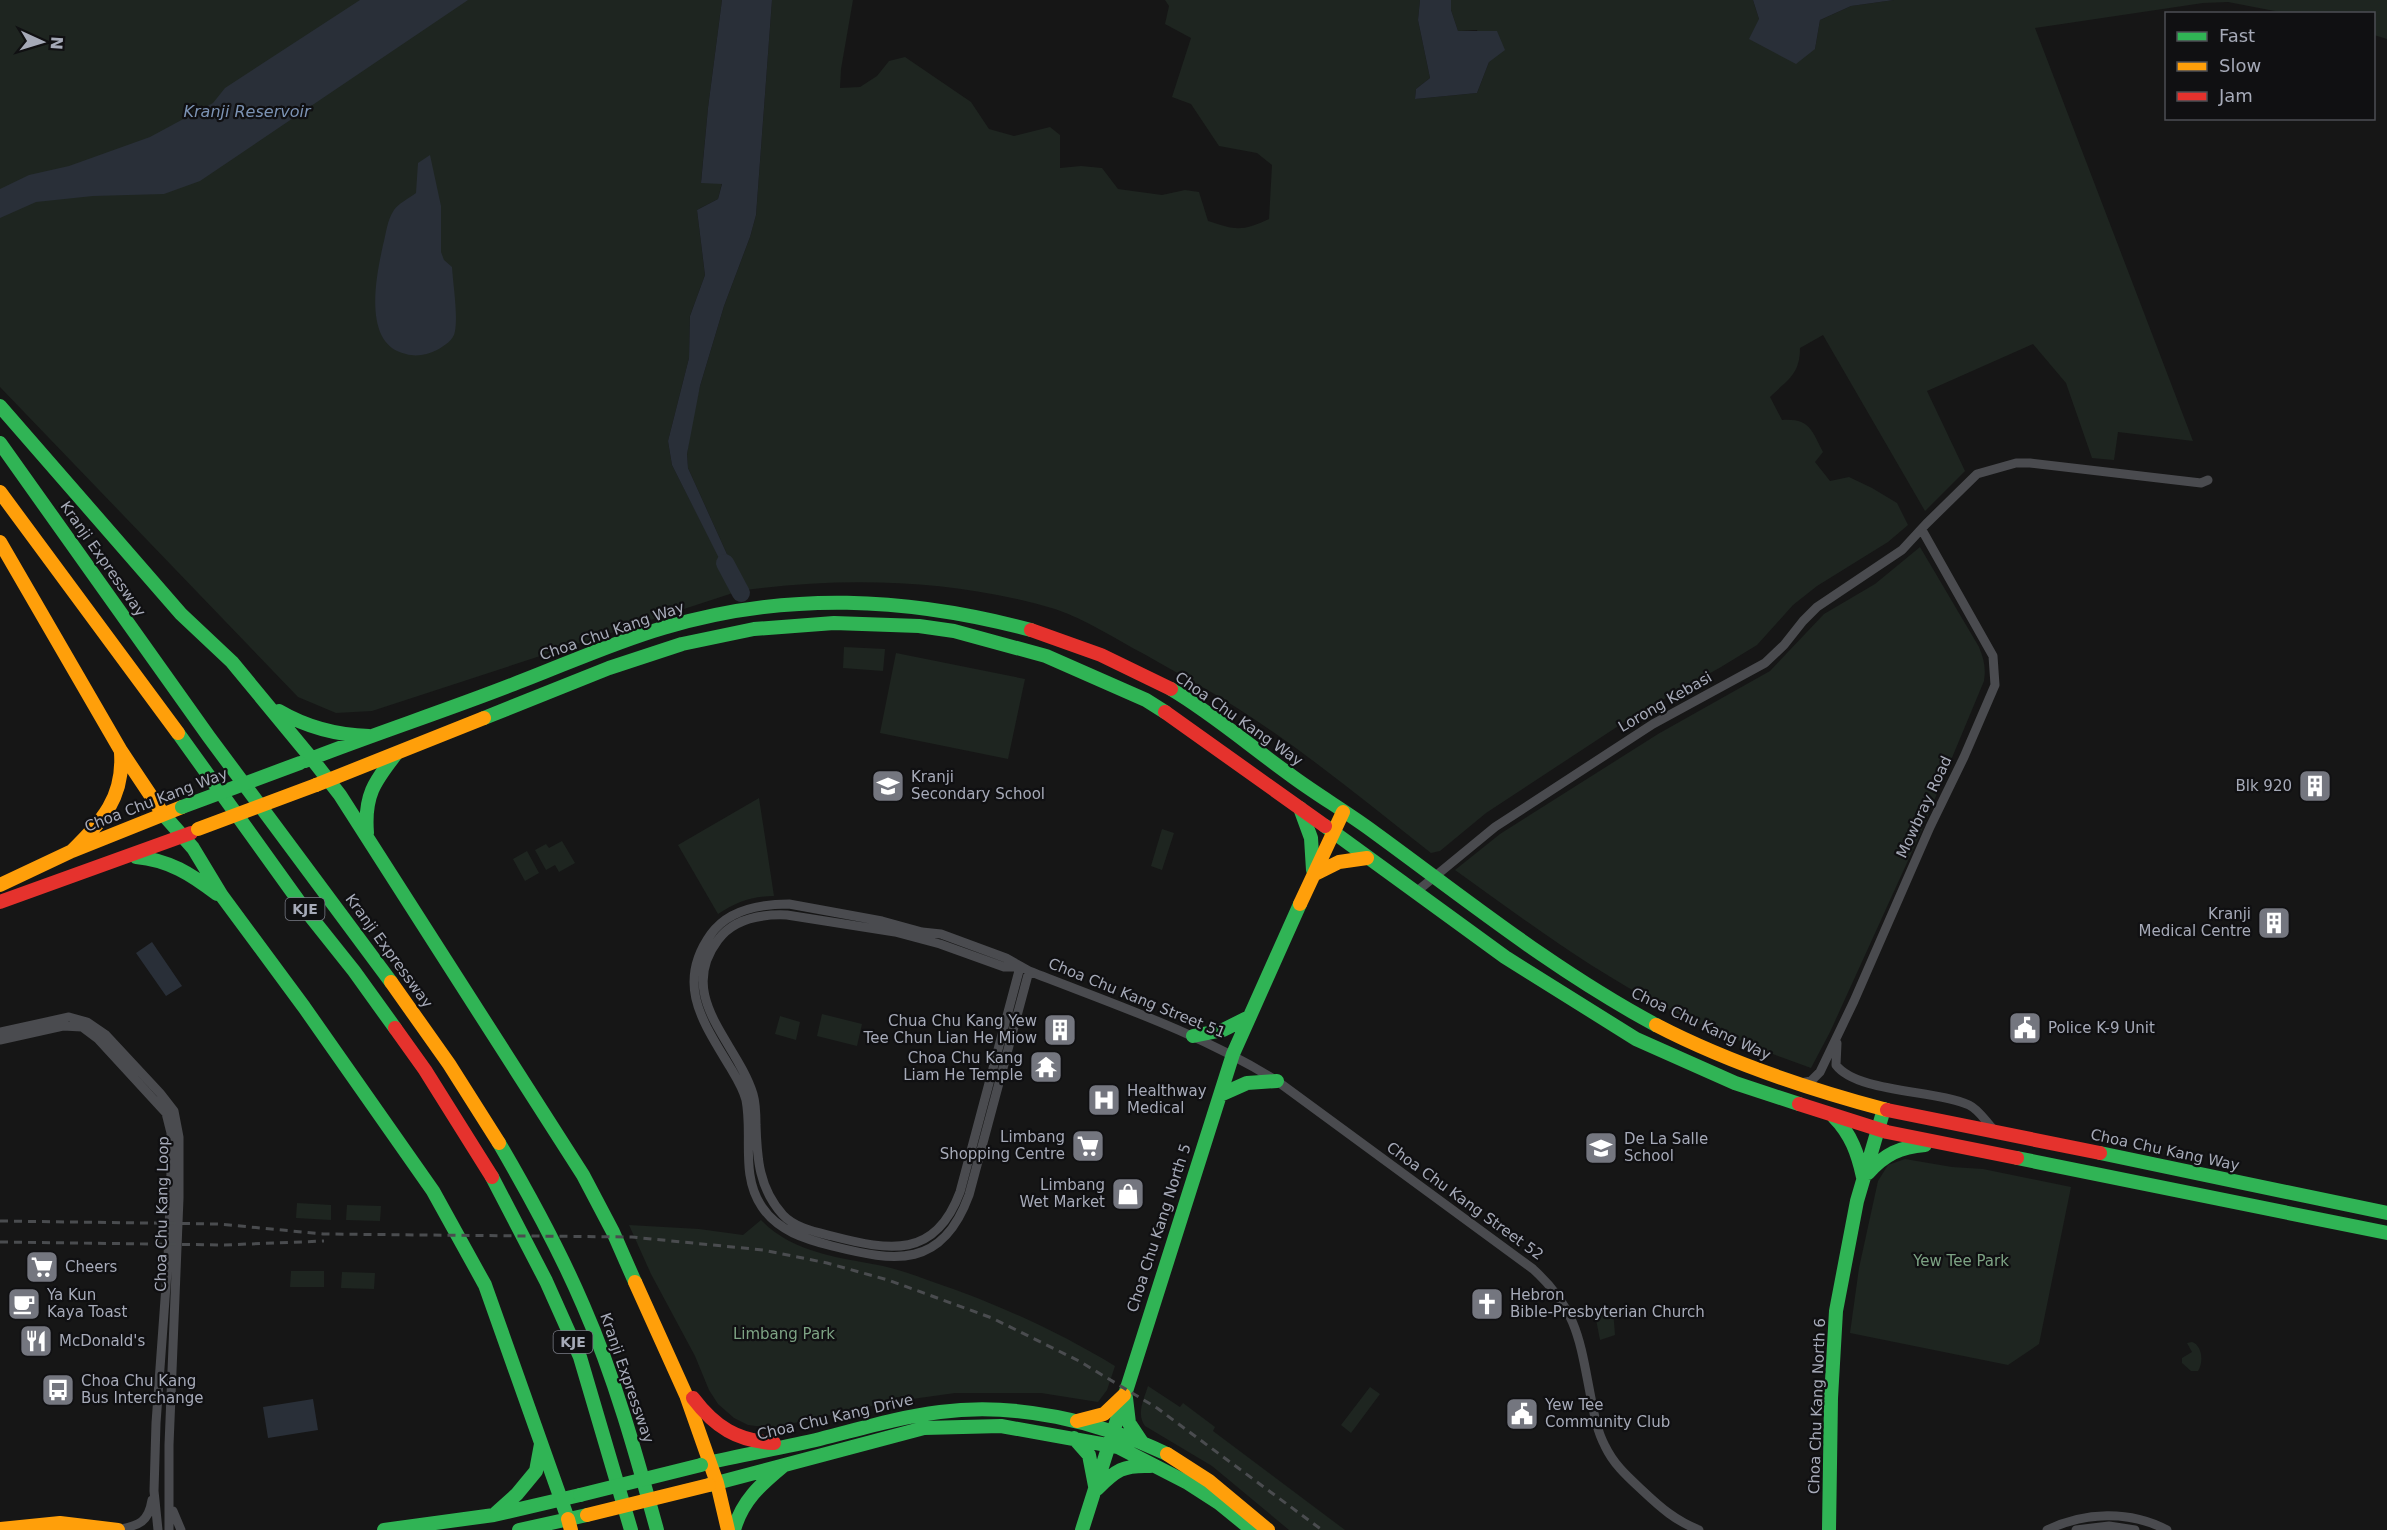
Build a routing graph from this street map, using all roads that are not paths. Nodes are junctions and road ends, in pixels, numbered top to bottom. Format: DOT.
graph roads {
  1 [pos="0,406"];
  2 [pos="0,443"];
  3 [pos="2208,480"];
  4 [pos="0,492"];
  5 [pos="1924,527"];
  6 [pos="0,542"];
  7 [pos="269,706"];
  8 [pos="369,736"];
  9 [pos="121,751"];
  10 [pos="398,753"];
  11 [pos="306,761"];
  12 [pos="322,783"];
  13 [pos="1298,805"];
  14 [pos="1343,812"];
  15 [pos="163,814"];
  16 [pos="1333,832"];
  17 [pos="183,836"];
  18 [pos="368,838"];
  19 [pos="72,850"];
  20 [pos="129,857"];
  21 [pos="1367,858"];
  22 [pos="1313,876"];
  23 [pos="1432,877"];
  24 [pos="0,885"];
  25 [pos="1416,892"];
  26 [pos="222,896"];
  27 [pos="0,902"];
  28 [pos="1024,969"];
  29 [pos="1249,1017"];
  30 [pos="56,1020"];
  31 [pos="72,1026"];
  32 [pos="0,1032"];
  33 [pos="1838,1032"];
  34 [pos="1193,1036"];
  35 [pos="0,1040"];
  36 [pos="1233,1054"];
  37 [pos="1277,1081"];
  38 [pos="1794,1083"];
  39 [pos="153,1084"];
  40 [pos="1220,1095"];
  41 [pos="152,1096"];
  42 [pos="1884,1109"];
  43 [pos="1833,1116"];
  44 [pos="1878,1130"];
  45 [pos="1996,1132"];
  46 [pos="179,1137"];
  47 [pos="1939,1144"];
  48 [pos="171,1158"];
  49 [pos="1863,1179"];
  50 [pos="2387,1213"];
  51 [pos="2387,1233"];
  52 [pos="162,1350"];
  53 [pos="174,1351"];
  54 [pos="1125,1393"];
  55 [pos="686,1395"];
  56 [pos="1077,1421"];
  57 [pos="1074,1438"];
  58 [pos="1112,1438"];
  59 [pos="542,1441"];
  60 [pos="1142,1442"];
  61 [pos="795,1444"];
  62 [pos="706,1463"];
  63 [pos="783,1466"];
  64 [pos="1157,1466"];
  65 [pos="713,1484"];
  66 [pos="154,1491"];
  67 [pos="1096,1491"];
  68 [pos="168,1497"];
  69 [pos="561,1500"];
  70 [pos="494,1515"];
  71 [pos="570,1525"];
  72 [pos="64,1527"];
  73 [pos="0,1529"];
  74 [pos="118,1530"];
  75 [pos="158,1530"];
  76 [pos="169,1530"];
  77 [pos="181,1530"];
  78 [pos="384,1530"];
  79 [pos="519,1530"];
  80 [pos="631,1530"];
  81 [pos="657,1530"];
  82 [pos="728,1530"];
  83 [pos="734,1530"];
  84 [pos="1082,1530"];
  85 [pos="1252,1530"];
  86 [pos="1268,1530"];
  87 [pos="1699,1530"];
  88 [pos="1829,1530"];
  89 [pos="2047,1530"];
  90 [pos="2076,1530"];
  91 [pos="2135,1530"];
  92 [pos="2167,1530"];
  1 -- 7 [label="main road"];
  2 -- 81 [label="main road, Kranji Expressway / KJE"];
  3 -- 5 [label="street, Lorong Kebasi"];
  4 -- 80 [label="main road, KJE"];
  5 -- 23 [label="street, Lorong Kebasi"];
  5 -- 33 [label="street, Mowbray Road"];
  6 -- 9 [label="main road"];
  7 -- 8 [label="main road"];
  7 -- 11 [label="main road"];
  8 -- 11 [label="main road, Choa Chu Kang Way"];
  8 -- 14 [label="main road, Choa Chu Kang Way"];
  9 -- 15 [label="main road"];
  9 -- 19 [label="main road"];
  10 -- 12 [label="main road"];
  10 -- 13 [label="main road"];
  10 -- 18 [label="main road"];
  11 -- 12 [label="main road"];
  11 -- 15 [label="main road, Choa Chu Kang Way, bridge"];
  12 -- 17 [label="main road, bridge"];
  12 -- 18 [label="main road"];
  13 -- 16 [label="main road"];
  13 -- 22 [label="main road"];
  14 -- 16 [label="main road, Choa Chu Kang North 5"];
  14 -- 23 [label="main road, Choa Chu Kang Way"];
  15 -- 17 [label="main road"];
  15 -- 19 [label="main road, Choa Chu Kang Way"];
  16 -- 21 [label="main road"];
  16 -- 22 [label="main road, Choa Chu Kang North 5"];
  17 -- 20 [label="main road"];
  17 -- 26 [label="main road"];
  18 -- 55 [label="main road"];
  19 -- 24 [label="main road, Choa Chu Kang Way"];
  20 -- 26 [label="main road"];
  20 -- 27 [label="main road"];
  21 -- 22 [label="main road"];
  21 -- 25 [label="main road"];
  22 -- 29 [label="main road, Choa Chu Kang North 5"];
  23 -- 25 [label="street, Lorong Kebasi"];
  23 -- 38 [label="main road, Choa Chu Kang Way"];
  25 -- 43 [label="main road"];
  26 -- 59 [label="main road"];
  28 -- 28 [label="street, Choa Chu Kang Street 51"];
  28 -- 34 [label="street, Choa Chu Kang Street 51"];
  29 -- 34 [label="main road"];
  29 -- 36 [label="main road, Choa Chu Kang North 5"];
  30 -- 31 [label="street, Choa Chu Kang Loop"];
  30 -- 32 [label="street, Choa Chu Kang Loop"];
  30 -- 39 [label="street, Choa Chu Kang Loop"];
  31 -- 35 [label="street"];
  31 -- 41 [label="street, Choa Chu Kang Loop"];
  33 -- 38 [label="street, Mowbray Road"];
  33 -- 45 [label="street"];
  34 -- 36 [label="street, Choa Chu Kang Street 51"];
  36 -- 37 [label="street, Choa Chu Kang Street 52"];
  36 -- 40 [label="main road, Choa Chu Kang North 5"];
  37 -- 40 [label="main road"];
  37 -- 87 [label="street, Choa Chu Kang Street 52"];
  38 -- 42 [label="main road, Choa Chu Kang Way"];
  39 -- 41 [label="street"];
  39 -- 46 [label="street, Choa Chu Kang Loop"];
  40 -- 54 [label="main road, Choa Chu Kang North 5"];
  41 -- 48 [label="street, Choa Chu Kang Loop"];
  42 -- 44 [label="main road, Choa Chu Kang North 6"];
  42 -- 45 [label="main road, Choa Chu Kang Way"];
  43 -- 44 [label="main road"];
  43 -- 49 [label="main road"];
  44 -- 47 [label="main road"];
  44 -- 49 [label="main road, Choa Chu Kang North 6"];
  45 -- 50 [label="main road, Choa Chu Kang Way"];
  46 -- 48 [label="street"];
  46 -- 53 [label="street, Choa Chu Kang Loop"];
  47 -- 49 [label="main road"];
  47 -- 51 [label="main road"];
  48 -- 52 [label="street, Choa Chu Kang Loop"];
  49 -- 88 [label="main road, Choa Chu Kang North 6"];
  52 -- 53 [label="street"];
  52 -- 66 [label="street, Choa Chu Kang Loop"];
  53 -- 68 [label="street, Choa Chu Kang Loop"];
  54 -- 56 [label="main road"];
  54 -- 58 [label="main road, Choa Chu Kang North 5"];
  54 -- 60 [label="main road"];
  55 -- 61 [label="main road"];
  55 -- 62 [label="main road"];
  56 -- 58 [label="main road, Choa Chu Kang Drive"];
  56 -- 61 [label="main road, Choa Chu Kang Drive"];
  57 -- 58 [label="main road, Choa Chu Kang Drive"];
  57 -- 63 [label="main road, Choa Chu Kang Drive"];
  57 -- 67 [label="main road"];
  58 -- 60 [label="main road, Choa Chu Kang Drive"];
  58 -- 64 [label="main road, Choa Chu Kang Drive"];
  58 -- 67 [label="main road, Choa Chu Kang North 5"];
  59 -- 69 [label="main road"];
  59 -- 70 [label="main road"];
  60 -- 86 [label="main road, Choa Chu Kang Drive"];
  61 -- 62 [label="main road, Choa Chu Kang Drive"];
  62 -- 65 [label="main road"];
  62 -- 69 [label="main road, Choa Chu Kang Drive, bridge"];
  63 -- 65 [label="main road, Choa Chu Kang Drive"];
  63 -- 83 [label="main road"];
  64 -- 67 [label="main road"];
  64 -- 85 [label="main road, Choa Chu Kang Drive"];
  65 -- 71 [label="main road, Choa Chu Kang Drive, bridge"];
  65 -- 82 [label="main road"];
  66 -- 74 [label="street"];
  66 -- 75 [label="street, Choa Chu Kang Loop"];
  67 -- 84 [label="main road, Choa Chu Kang North 5"];
  68 -- 76 [label="street, Choa Chu Kang Loop"];
  68 -- 77 [label="street"];
  69 -- 70 [label="main road, Choa Chu Kang Drive"];
  69 -- 71 [label="main road"];
  70 -- 78 [label="main road, Choa Chu Kang Drive"];
  71 -- 79 [label="main road, Choa Chu Kang Drive"];
  72 -- 73 [label="main road"];
  72 -- 74 [label="main road"];
  89 -- 92 [label="street"];
  90 -- 91 [label="street"];
}
